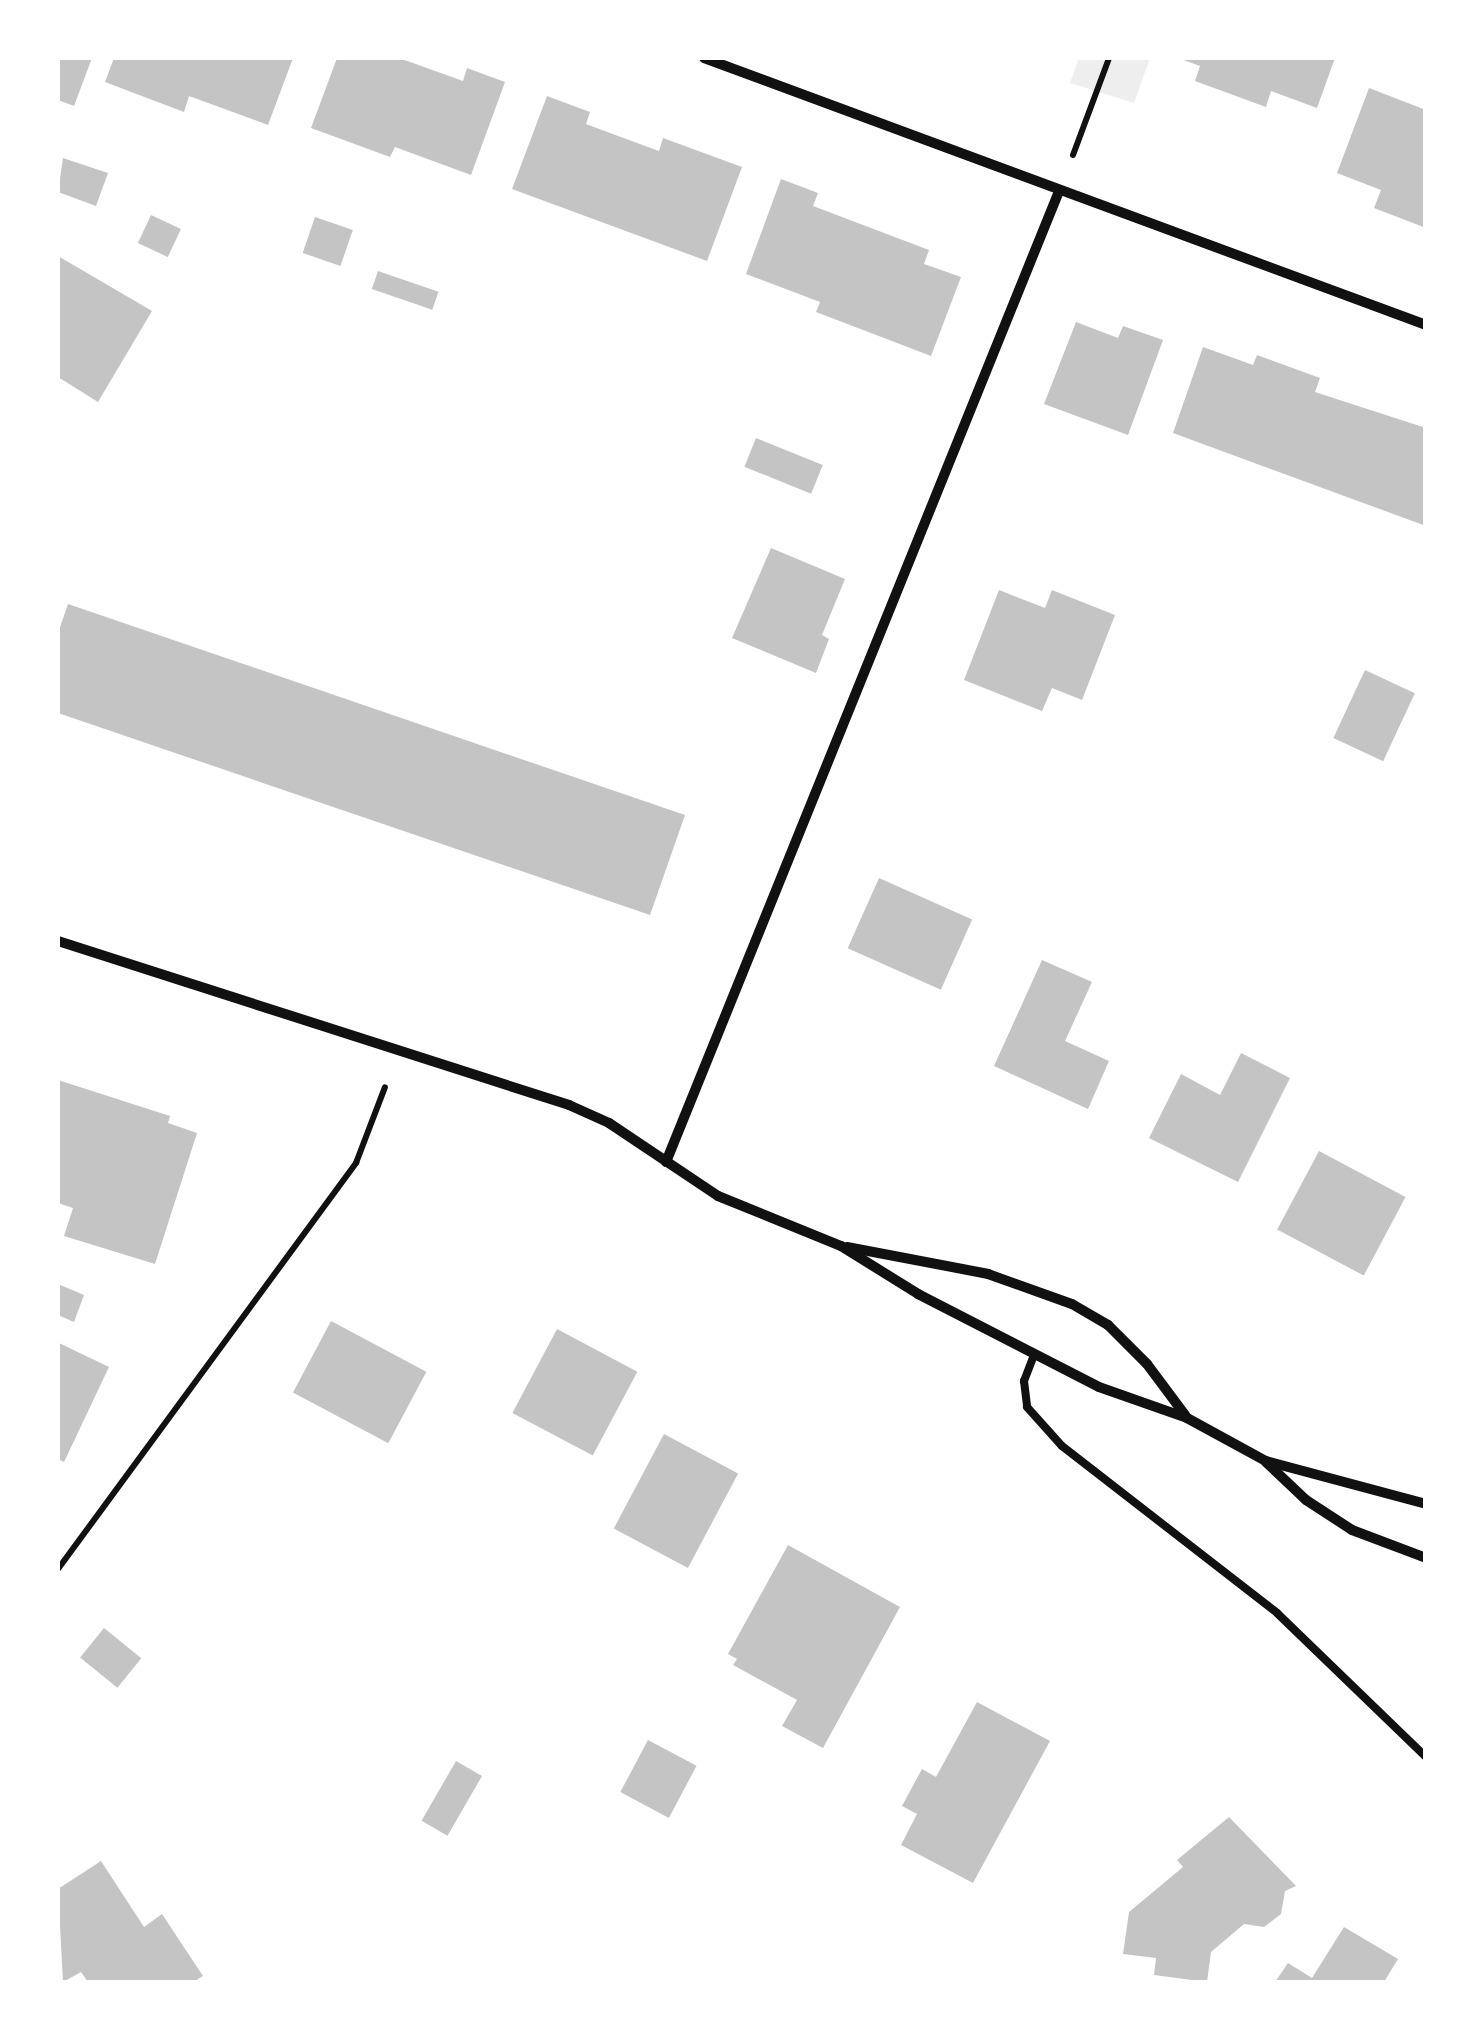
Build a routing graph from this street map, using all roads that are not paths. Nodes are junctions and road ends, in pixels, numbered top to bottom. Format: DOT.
graph roads {
  1 [pos="704,58"];
  2 [pos="1060,191"];
  3 [pos="1426,325"];
  4 [pos="58,942"];
  5 [pos="666,1162"];
  6 [pos="841,1246"];
  7 [pos="1034,1355"];
  8 [pos="1186,1418"];
  9 [pos="1266,1461"];
  10 [pos="1426,1504"];
  11 [pos="1426,1558"];
  12 [pos="1426,1757"];
  1 -- 2 [label="street"];
  2 -- 3 [label="street"];
  2 -- 5 [label="street"];
  4 -- 5 [label="street"];
  5 -- 6 [label="street"];
  6 -- 7 [label="street"];
  6 -- 8 [label="street"];
  7 -- 8 [label="street"];
  7 -- 12 [label="lane"];
  8 -- 9 [label="street"];
  9 -- 10 [label="street"];
  9 -- 11 [label="street"];
}
